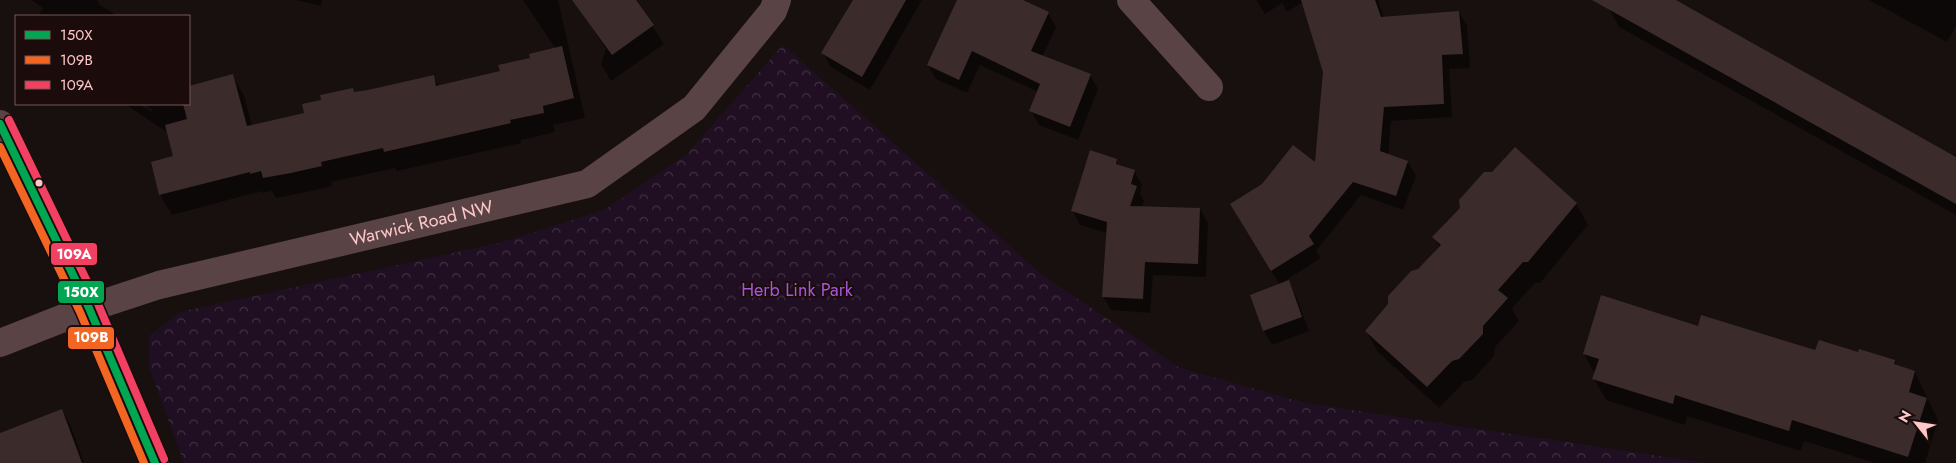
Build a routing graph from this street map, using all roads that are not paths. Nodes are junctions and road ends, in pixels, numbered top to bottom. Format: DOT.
graph roads {
  1 [pos="777,0"];
  2 [pos="1131,0"];
  3 [pos="1208,87"];
  4 [pos="0,124"];
  5 [pos="89,308"];
  6 [pos="0,342"];
  7 [pos="155,463"];
  1 -- 5 [label="street, Warwick Road NW"];
  2 -- 3 [label="street"];
  4 -- 5 [label="street"];
  5 -- 6 [label="street, Warwick Road NW"];
  5 -- 7 [label="street"];
}
